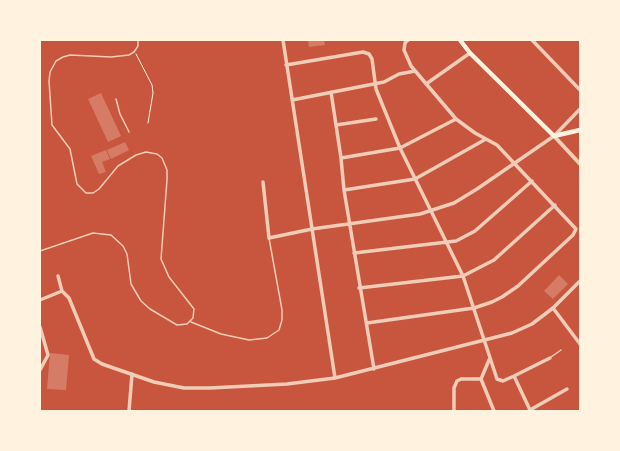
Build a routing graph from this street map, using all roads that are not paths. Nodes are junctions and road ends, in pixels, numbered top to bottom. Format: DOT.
graph roads {
  1 [pos="138,40"];
  2 [pos="283,40"];
  3 [pos="408,40"];
  4 [pos="460,40"];
  5 [pos="532,40"];
  6 [pos="470,53"];
  7 [pos="286,65"];
  8 [pos="415,71"];
  9 [pos="375,84"];
  10 [pos="426,84"];
  11 [pos="580,90"];
  12 [pos="331,92"];
  13 [pos="116,99"];
  14 [pos="292,100"];
  15 [pos="580,109"];
  16 [pos="376,119"];
  17 [pos="456,119"];
  18 [pos="336,126"];
  19 [pos="580,130"];
  20 [pos="129,132"];
  21 [pos="554,136"];
  22 [pos="486,139"];
  23 [pos="400,148"];
  24 [pos="341,158"];
  25 [pos="515,162"];
  26 [pos="580,164"];
  27 [pos="415,179"];
  28 [pos="532,181"];
  29 [pos="263,182"];
  30 [pos="344,190"];
  31 [pos="555,205"];
  32 [pos="432,211"];
  33 [pos="349,225"];
  34 [pos="312,229"];
  35 [pos="269,238"];
  36 [pos="447,243"];
  37 [pos="40,251"];
  38 [pos="354,253"];
  39 [pos="58,276"];
  40 [pos="463,276"];
  41 [pos="580,281"];
  42 [pos="359,288"];
  43 [pos="62,291"];
  44 [pos="40,300"];
  45 [pos="474,308"];
  46 [pos="554,308"];
  47 [pos="191,322"];
  48 [pos="367,323"];
  49 [pos="40,327"];
  50 [pos="483,340"];
  51 [pos="580,344"];
  52 [pos="561,350"];
  53 [pos="550,358"];
  54 [pos="489,360"];
  55 [pos="374,369"];
  56 [pos="40,370"];
  57 [pos="132,374"];
  58 [pos="514,376"];
  59 [pos="335,378"];
  60 [pos="481,379"];
  61 [pos="567,389"];
  62 [pos="530,410"];
  63 [pos="128,411"];
  64 [pos="454,411"];
  65 [pos="494,411"];
  1 -- 47 [label="lane"];
  2 -- 7 [label="street"];
  3 -- 8 [label="street"];
  4 -- 6 [label="main road"];
  5 -- 11 [label="street"];
  6 -- 10 [label="street"];
  6 -- 21 [label="main road"];
  7 -- 9 [label="street"];
  7 -- 14 [label="street"];
  8 -- 9 [label="street"];
  8 -- 10 [label="street"];
  9 -- 12 [label="street"];
  9 -- 23 [label="street"];
  10 -- 17 [label="street"];
  12 -- 14 [label="street"];
  12 -- 18 [label="street"];
  13 -- 20 [label="lane"];
  14 -- 34 [label="street"];
  15 -- 21 [label="street"];
  16 -- 18 [label="street"];
  17 -- 22 [label="street"];
  17 -- 23 [label="street"];
  18 -- 24 [label="street"];
  19 -- 21 [label="main road"];
  21 -- 25 [label="street"];
  21 -- 26 [label="street"];
  22 -- 25 [label="street"];
  22 -- 27 [label="street"];
  23 -- 24 [label="street"];
  23 -- 27 [label="street"];
  24 -- 30 [label="street"];
  25 -- 28 [label="street"];
  25 -- 32 [label="street"];
  27 -- 30 [label="street"];
  27 -- 32 [label="street"];
  28 -- 31 [label="street"];
  28 -- 36 [label="street"];
  29 -- 35 [label="street"];
  30 -- 33 [label="street"];
  31 -- 40 [label="street"];
  31 -- 45 [label="street"];
  32 -- 33 [label="street"];
  32 -- 36 [label="street"];
  33 -- 34 [label="street"];
  33 -- 38 [label="street"];
  34 -- 35 [label="street"];
  34 -- 59 [label="street"];
  35 -- 47 [label="lane"];
  36 -- 38 [label="street"];
  36 -- 40 [label="street"];
  37 -- 47 [label="lane"];
  38 -- 42 [label="street"];
  39 -- 43 [label="street"];
  40 -- 42 [label="street"];
  40 -- 45 [label="street"];
  41 -- 46 [label="street"];
  42 -- 48 [label="street"];
  43 -- 44 [label="street"];
  43 -- 57 [label="street"];
  45 -- 48 [label="street"];
  45 -- 50 [label="street"];
  46 -- 50 [label="street"];
  46 -- 51 [label="street"];
  48 -- 55 [label="street"];
  49 -- 56 [label="street"];
  50 -- 54 [label="street"];
  50 -- 55 [label="street"];
  52 -- 53 [label="lane"];
  53 -- 58 [label="street"];
  54 -- 58 [label="street"];
  54 -- 60 [label="street"];
  55 -- 59 [label="street"];
  57 -- 59 [label="street"];
  57 -- 63 [label="street"];
  58 -- 62 [label="street"];
  60 -- 64 [label="street"];
  60 -- 65 [label="street"];
  61 -- 62 [label="street"];
}
